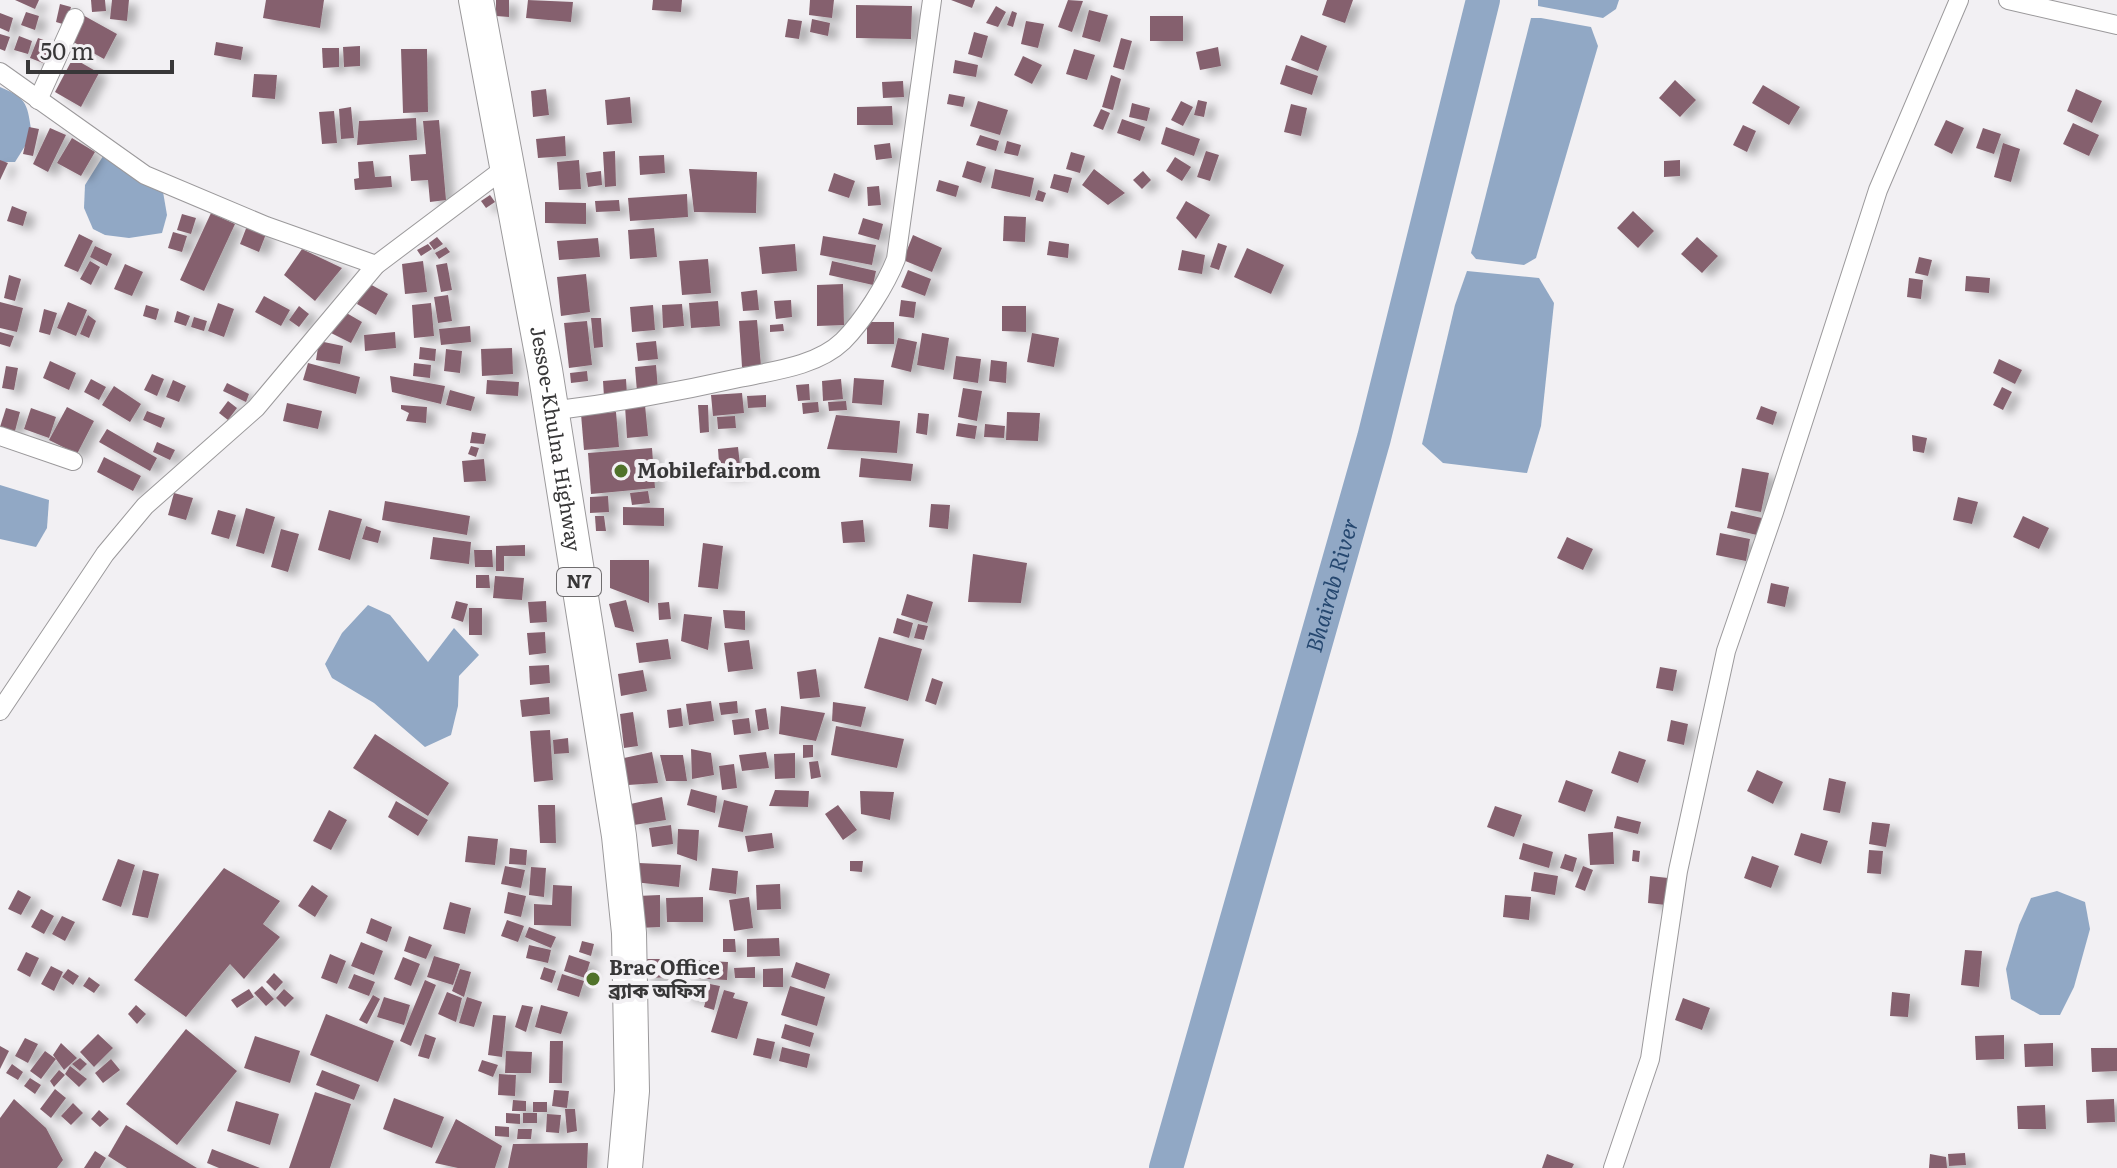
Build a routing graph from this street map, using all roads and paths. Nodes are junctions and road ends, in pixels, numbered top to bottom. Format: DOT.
graph roads {
  1 [pos="476,0"];
  2 [pos="932,0"];
  3 [pos="1959,0"];
  4 [pos="2008,0"];
  5 [pos="75,18"];
  6 [pos="2117,25"];
  7 [pos="0,72"];
  8 [pos="38,100"];
  9 [pos="505,168"];
  10 [pos="376,265"];
  11 [pos="551,411"];
  12 [pos="0,436"];
  13 [pos="73,461"];
  14 [pos="0,711"];
  15 [pos="625,1168"];
  16 [pos="1613,1168"];
  1 -- 9 [label="highway, Jessoe-Khulna Highway / N7"];
  2 -- 11 [label="street"];
  3 -- 16 [label="street"];
  4 -- 6 [label="street"];
  5 -- 8 [label="street"];
  7 -- 8 [label="street"];
  8 -- 10 [label="street"];
  9 -- 10 [label="street"];
  9 -- 11 [label="highway, Jessoe-Khulna Highway / N7"];
  10 -- 14 [label="street"];
  11 -- 15 [label="highway, Jessoe-Khulna Highway / N7"];
  12 -- 13 [label="street"];
}
